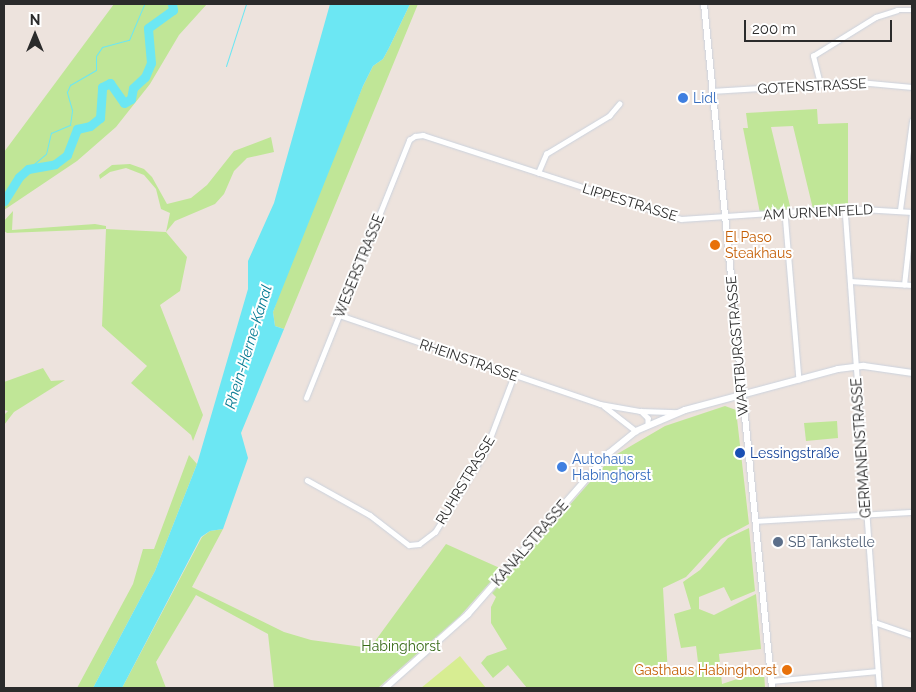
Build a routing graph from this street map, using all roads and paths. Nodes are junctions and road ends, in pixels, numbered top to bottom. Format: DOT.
graph roads {
  1 [pos="704,4"];
  2 [pos="912,10"];
  3 [pos="820,84"];
  4 [pos="912,87"];
  5 [pos="712,91"];
  6 [pos="619,104"];
  7 [pos="912,121"];
  8 [pos="415,136"];
  9 [pos="538,173"];
  10 [pos="845,208"];
  11 [pos="900,210"];
  12 [pos="912,212"];
  13 [pos="785,213"];
  14 [pos="724,217"];
  15 [pos="850,281"];
  16 [pos="904,285"];
  17 [pos="912,285"];
  18 [pos="339,315"];
  19 [pos="855,366"];
  20 [pos="912,370"];
  21 [pos="912,373"];
  22 [pos="514,375"];
  23 [pos="799,378"];
  24 [pos="741,395"];
  25 [pos="306,398"];
  26 [pos="600,404"];
  27 [pos="640,411"];
  28 [pos="680,411"];
  29 [pos="648,424"];
  30 [pos="636,431"];
  31 [pos="307,480"];
  32 [pos="912,512"];
  33 [pos="866,515"];
  34 [pos="755,521"];
  35 [pos="874,622"];
  36 [pos="912,635"];
  37 [pos="878,670"];
  38 [pos="772,685"];
  39 [pos="385,688"];
  40 [pos="879,688"];
  1 -- 5 [label="main road, WARTBURGSTRASSE"];
  2 -- 3 [label="street"];
  3 -- 4 [label="street, GOTENSTRASSE"];
  3 -- 5 [label="street, GOTENSTRASSE"];
  5 -- 14 [label="main road, WARTBURGSTRASSE"];
  6 -- 9 [label="street"];
  7 -- 11 [label="street"];
  8 -- 9 [label="street, LIPPESTRASSE"];
  8 -- 18 [label="street, WESERSTRASSE"];
  9 -- 14 [label="street, LIPPESTRASSE"];
  10 -- 11 [label="street, AM URNENFELD"];
  10 -- 13 [label="street, AM URNENFELD"];
  10 -- 15 [label="street, GERMANENSTRASSE"];
  11 -- 12 [label="street, AM URNENFELD"];
  12 -- 16 [label="street"];
  13 -- 14 [label="street, AM URNENFELD"];
  13 -- 23 [label="street"];
  14 -- 24 [label="main road, WARTBURGSTRASSE"];
  15 -- 16 [label="street"];
  15 -- 19 [label="street, GERMANENSTRASSE"];
  16 -- 17 [label="street"];
  18 -- 22 [label="street, RHEINSTRASSE"];
  18 -- 25 [label="street, WESERSTRASSE"];
  19 -- 21 [label="main road, KANALSTRASSE"];
  19 -- 23 [label="main road, KANALSTRASSE"];
  19 -- 33 [label="street, GERMANENSTRASSE"];
  20 -- 21 [label="street"];
  22 -- 26 [label="street, RHEINSTRASSE"];
  22 -- 31 [label="street, RUHRSTRASSE"];
  23 -- 24 [label="main road, KANALSTRASSE"];
  24 -- 28 [label="main road, KANALSTRASSE"];
  24 -- 34 [label="main road, WARTBURGSTRASSE"];
  26 -- 27 [label="street, RHEINSTRASSE"];
  26 -- 30 [label="street, RHEINSTRASSE"];
  27 -- 28 [label="street, RHEINSTRASSE"];
  27 -- 29 [label="street"];
  28 -- 29 [label="main road, KANALSTRASSE"];
  29 -- 30 [label="main road, KANALSTRASSE"];
  30 -- 39 [label="main road, KANALSTRASSE"];
  32 -- 33 [label="street"];
  33 -- 34 [label="street"];
  33 -- 35 [label="street, GERMANENSTRASSE"];
  34 -- 38 [label="main road, WARTBURGSTRASSE"];
  35 -- 36 [label="street"];
  35 -- 37 [label="street, GERMANENSTRASSE"];
  37 -- 38 [label="street"];
  37 -- 40 [label="street, GERMANENSTRASSE"];
}
